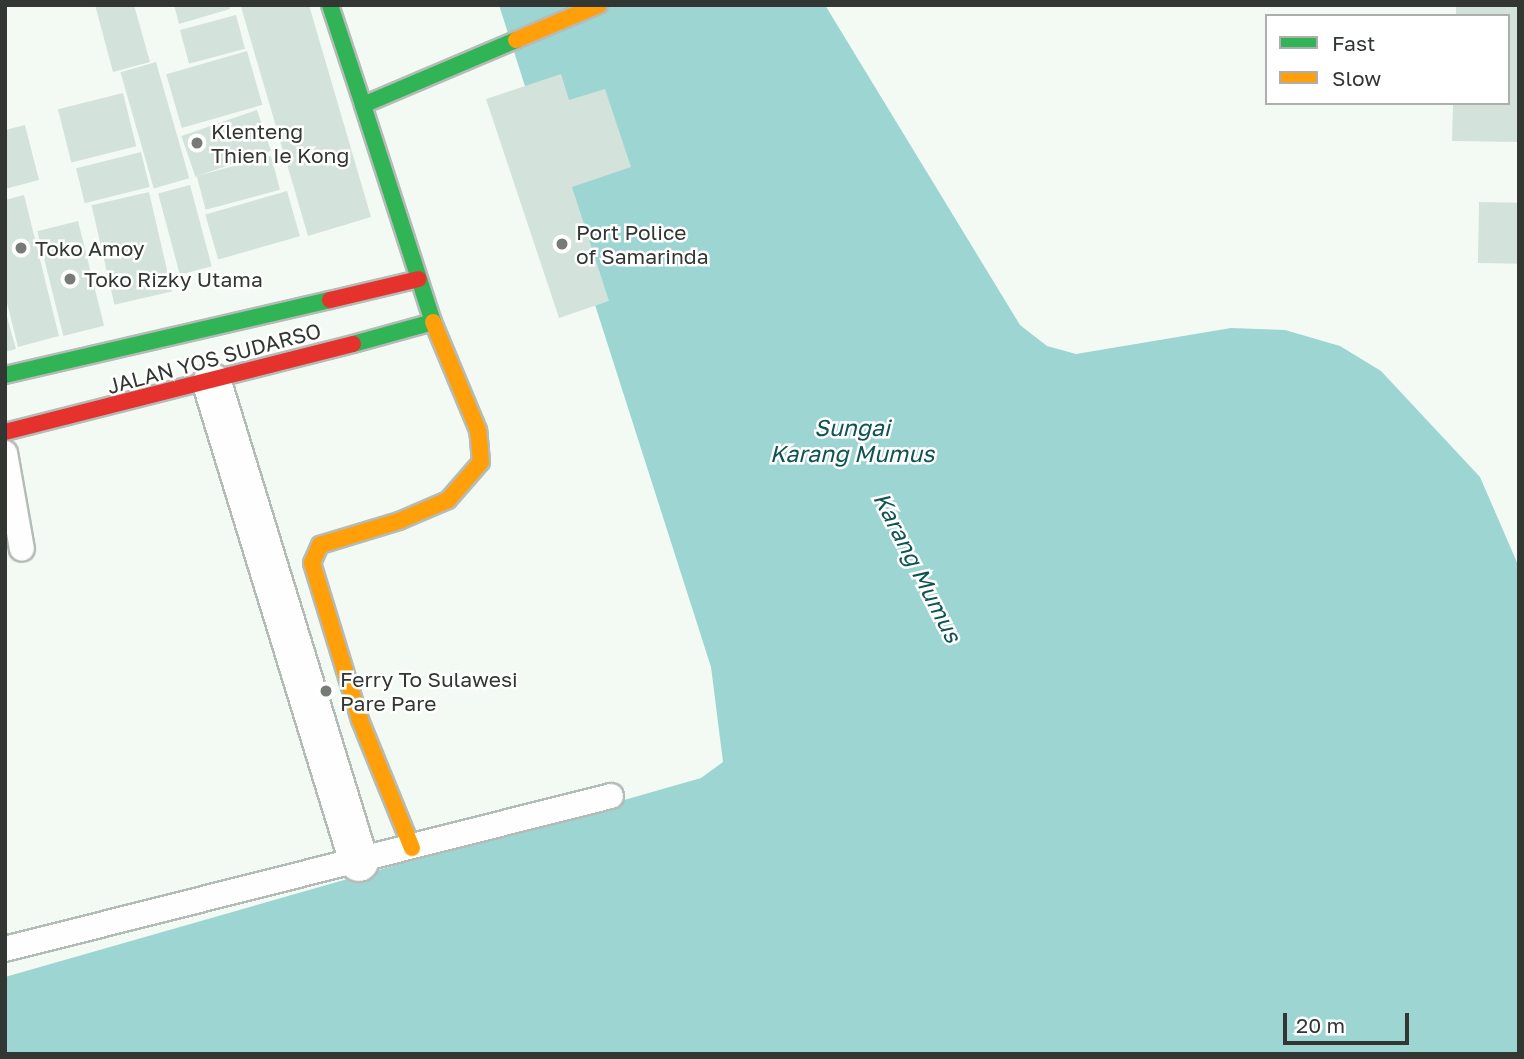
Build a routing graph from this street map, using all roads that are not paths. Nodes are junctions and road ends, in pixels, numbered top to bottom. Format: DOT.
graph roads {
  1 [pos="330,5"];
  2 [pos="599,5"];
  3 [pos="363,105"];
  4 [pos="419,279"];
  5 [pos="433,322"];
  6 [pos="5,375"];
  7 [pos="212,383"];
  8 [pos="5,432"];
  9 [pos="5,453"];
  10 [pos="22,549"];
  11 [pos="611,796"];
  12 [pos="412,848"];
  13 [pos="359,862"];
  14 [pos="7,940"];
  1 -- 3 [label="main road"];
  2 -- 3 [label="main road"];
  3 -- 4 [label="main road"];
  4 -- 5 [label="main road"];
  4 -- 6 [label="main road, JALAN YOS SUDARSO"];
  5 -- 7 [label="main road, JALAN YOS SUDARSO"];
  5 -- 12 [label="main road"];
  7 -- 8 [label="main road, JALAN YOS SUDARSO"];
  7 -- 13 [label="street"];
  9 -- 10 [label="lane"];
  11 -- 12 [label="lane"];
  12 -- 13 [label="lane"];
  13 -- 14 [label="lane"];
}
